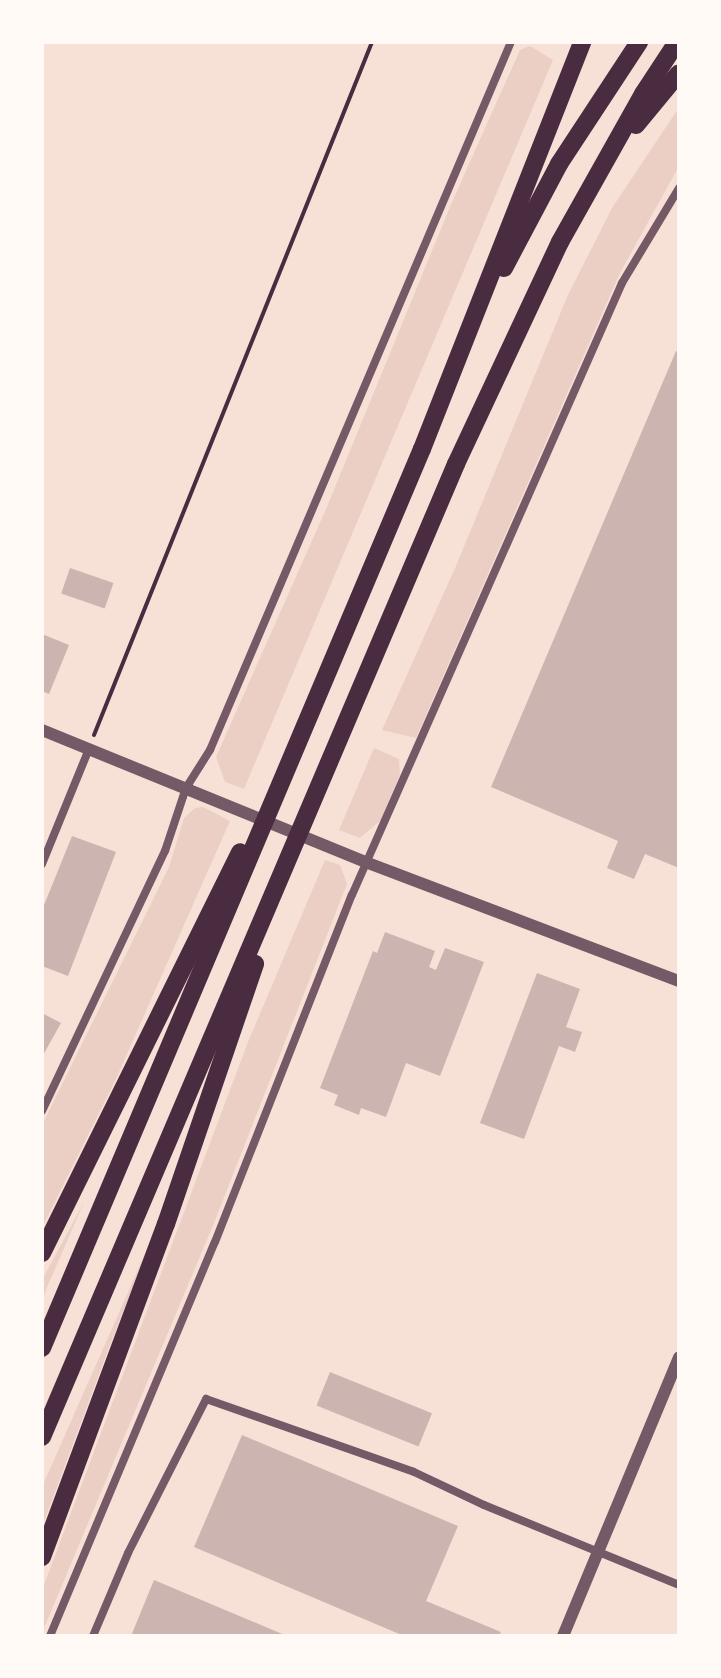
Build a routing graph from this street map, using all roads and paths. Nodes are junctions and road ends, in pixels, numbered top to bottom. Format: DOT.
graph roads {
  1 [pos="372,42"];
  2 [pos="511,42"];
  3 [pos="582,42"];
  4 [pos="639,42"];
  5 [pos="677,42"];
  6 [pos="679,73"];
  7 [pos="600,171"];
  8 [pos="679,188"];
  9 [pos="422,449"];
  10 [pos="329,670"];
  11 [pos="42,730"];
  12 [pos="89,749"];
  13 [pos="186,788"];
  14 [pos="305,818"];
  15 [pos="368,863"];
  16 [pos="42,864"];
  17 [pos="679,981"];
  18 [pos="42,1111"];
  19 [pos="42,1253"];
  20 [pos="42,1348"];
  21 [pos="679,1357"];
  22 [pos="42,1437"];
  23 [pos="599,1550"];
  24 [pos="42,1557"];
  25 [pos="679,1585"];
  26 [pos="50,1636"];
  27 [pos="93,1636"];
  28 [pos="563,1636"];
  1 -- 12 [label="path"];
  2 -- 13 [label="street"];
  3 -- 9 [label="highway"];
  4 -- 9 [label="highway"];
  5 -- 7 [label="highway"];
  6 -- 7 [label="highway"];
  7 -- 14 [label="highway"];
  8 -- 15 [label="street"];
  9 -- 10 [label="highway"];
  10 -- 19 [label="highway"];
  10 -- 20 [label="highway"];
  11 -- 12 [label="street"];
  12 -- 13 [label="street"];
  12 -- 16 [label="street"];
  13 -- 15 [label="street"];
  13 -- 18 [label="street"];
  14 -- 22 [label="highway"];
  14 -- 24 [label="highway"];
  15 -- 17 [label="street"];
  15 -- 26 [label="street"];
  21 -- 23 [label="street"];
  23 -- 25 [label="street"];
  23 -- 27 [label="street"];
  23 -- 28 [label="street"];
}
